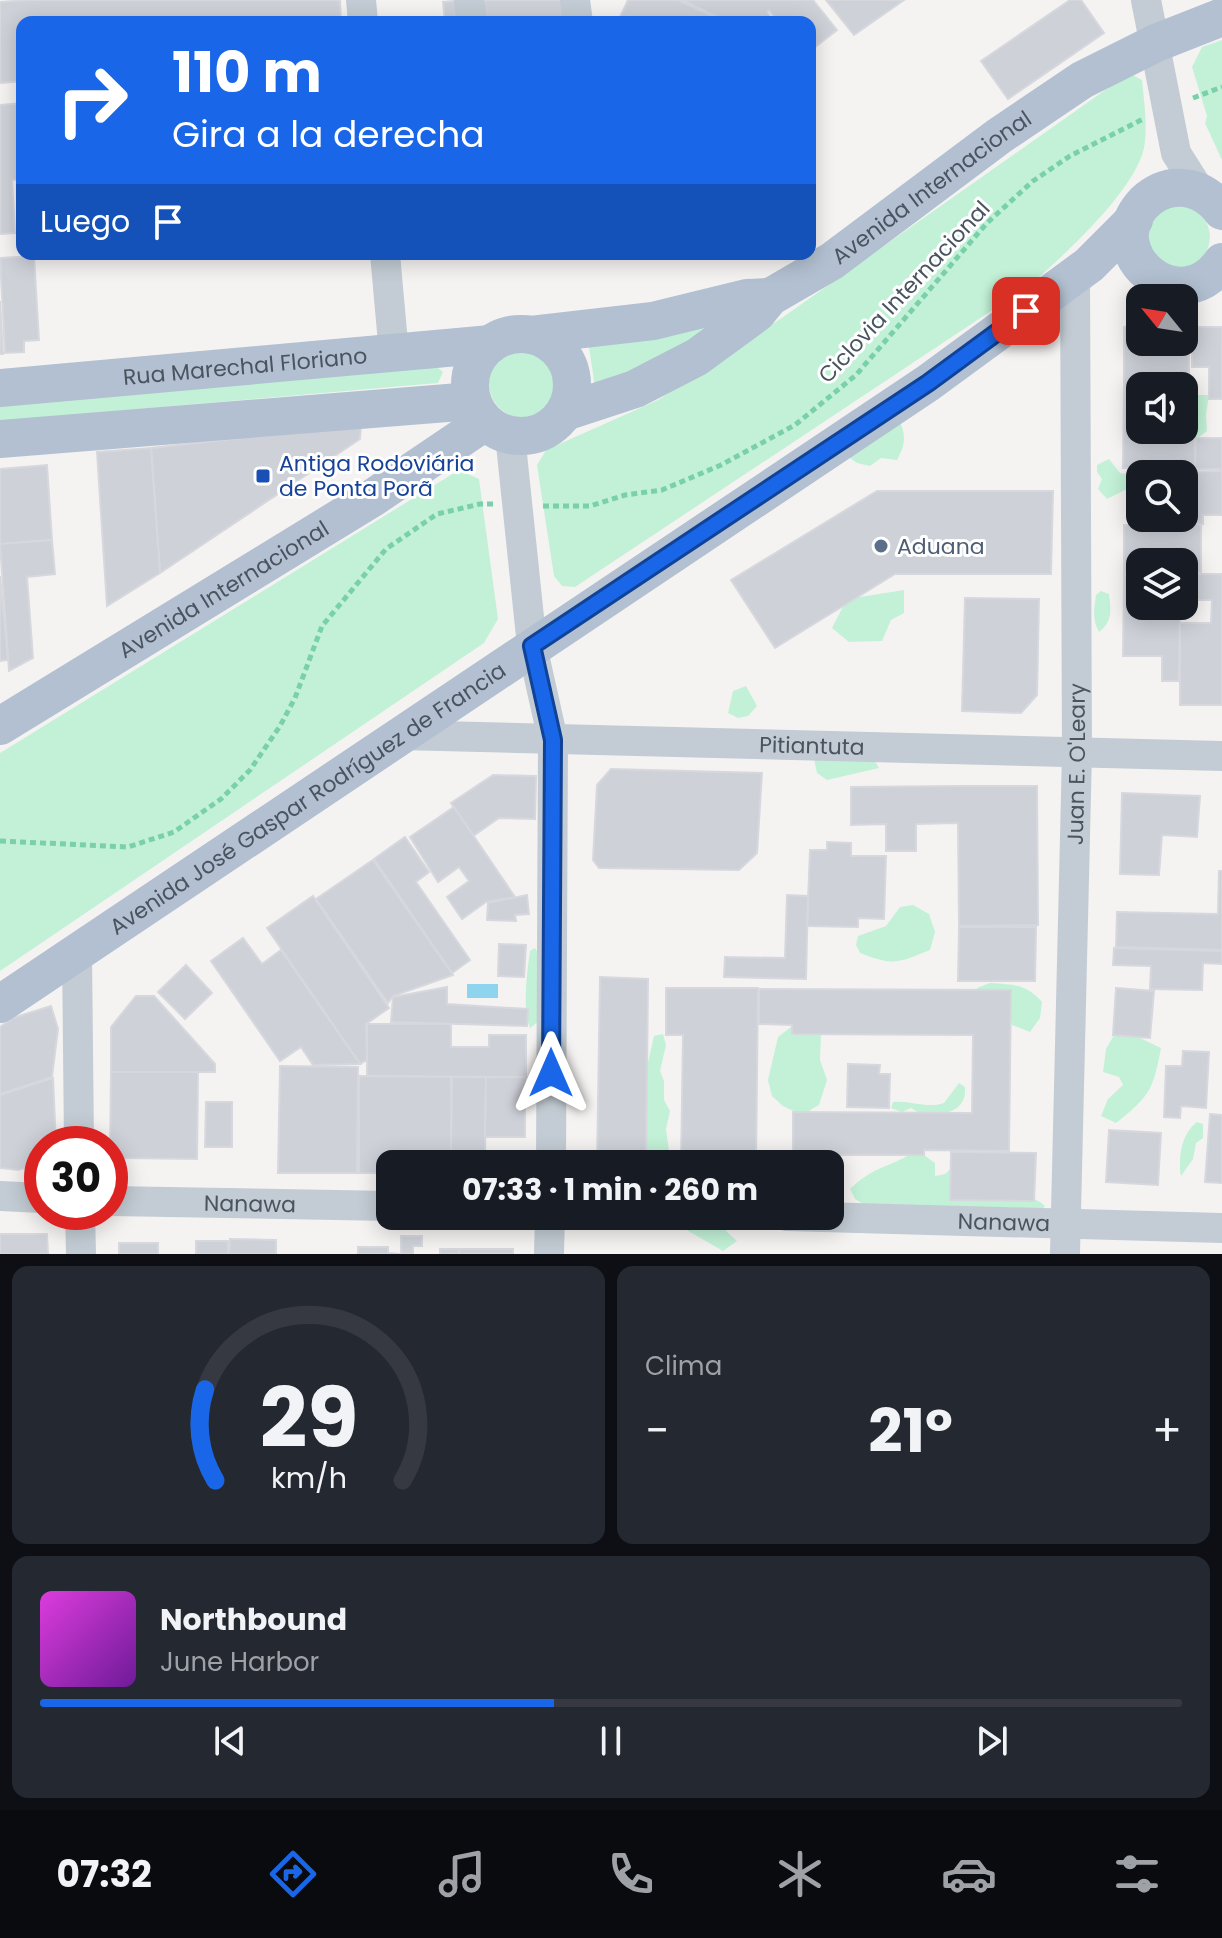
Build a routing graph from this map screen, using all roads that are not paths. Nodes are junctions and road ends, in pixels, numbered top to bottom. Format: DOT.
graph roads {
  1 [pos="1146,0"];
  2 [pos="1222,17"];
  3 [pos="1156,43"];
  4 [pos="1176,153"];
  5 [pos="1214,201"];
  6 [pos="1140,211"];
  7 [pos="386,260"];
  8 [pos="1082,270"];
  9 [pos="1217,272"];
  10 [pos="1160,282"];
  11 [pos="770,297"];
  12 [pos="531,335"];
  13 [pos="491,344"];
  14 [pos="394,354"];
  15 [pos="0,388"];
  16 [pos="565,412"];
  17 [pos="489,419"];
  18 [pos="0,439"];
  19 [pos="532,646"];
  20 [pos="0,726"];
  21 [pos="400,735"];
  22 [pos="553,740"];
  23 [pos="1077,753"];
  24 [pos="1222,756"];
  25 [pos="77,952"];
  26 [pos="0,1004"];
  27 [pos="79,1126"];
  28 [pos="551,1150"];
  29 [pos="0,1196"];
  30 [pos="24,1197"];
  31 [pos="128,1201"];
  32 [pos="376,1206"];
  33 [pos="844,1221"];
  34 [pos="1222,1228"];
  35 [pos="80,1230"];
  36 [pos="550,1230"];
  37 [pos="1065,1240"];
  38 [pos="81,1254"];
  39 [pos="549,1254"];
  1 -- 3 [label="street"];
  2 -- 3 [label="main road, Avenida Internacional"];
  3 -- 4 [label="street"];
  3 -- 11 [label="main road, Avenida Internacional"];
  4 -- 5 [label="street"];
  4 -- 6 [label="street"];
  5 -- 6 [label="main road"];
  6 -- 8 [label="main road, Avenida José Gaspar Rodríguez de Francia"];
  6 -- 10 [label="main road"];
  7 -- 14 [label="street"];
  8 -- 10 [label="main road"];
  8 -- 19 [label="main road, Avenida José Gaspar Rodríguez de Francia"];
  8 -- 23 [label="street, Juan E. O'Leary"];
  9 -- 10 [label="main road"];
  11 -- 12 [label="main road"];
  11 -- 16 [label="main road, Avenida Internacional"];
  12 -- 13 [label="main road"];
  12 -- 16 [label="main road"];
  13 -- 14 [label="main road, Rua Marechal Floriano"];
  13 -- 17 [label="main road"];
  14 -- 15 [label="main road, Rua Marechal Floriano"];
  16 -- 17 [label="main road"];
  17 -- 18 [label="main road"];
  17 -- 19 [label="street"];
  17 -- 20 [label="main road, Avenida Internacional"];
  19 -- 21 [label="main road, Avenida José Gaspar Rodríguez de Francia"];
  19 -- 22 [label="street"];
  21 -- 22 [label="street, Pitiantuta"];
  21 -- 25 [label="main road, Avenida José Gaspar Rodríguez de Francia"];
  22 -- 23 [label="street, Pitiantuta"];
  22 -- 28 [label="street"];
  23 -- 24 [label="street, Pitiantuta"];
  23 -- 37 [label="street, Juan E. O'Leary"];
  25 -- 26 [label="main road, Avenida José Gaspar Rodríguez de Francia"];
  25 -- 27 [label="street"];
  29 -- 30 [label="street"];
  31 -- 32 [label="street, Nanawa"];
  33 -- 37 [label="street, Nanawa"];
  34 -- 37 [label="street, Nanawa"];
  35 -- 38 [label="street"];
  36 -- 39 [label="street"];
}
